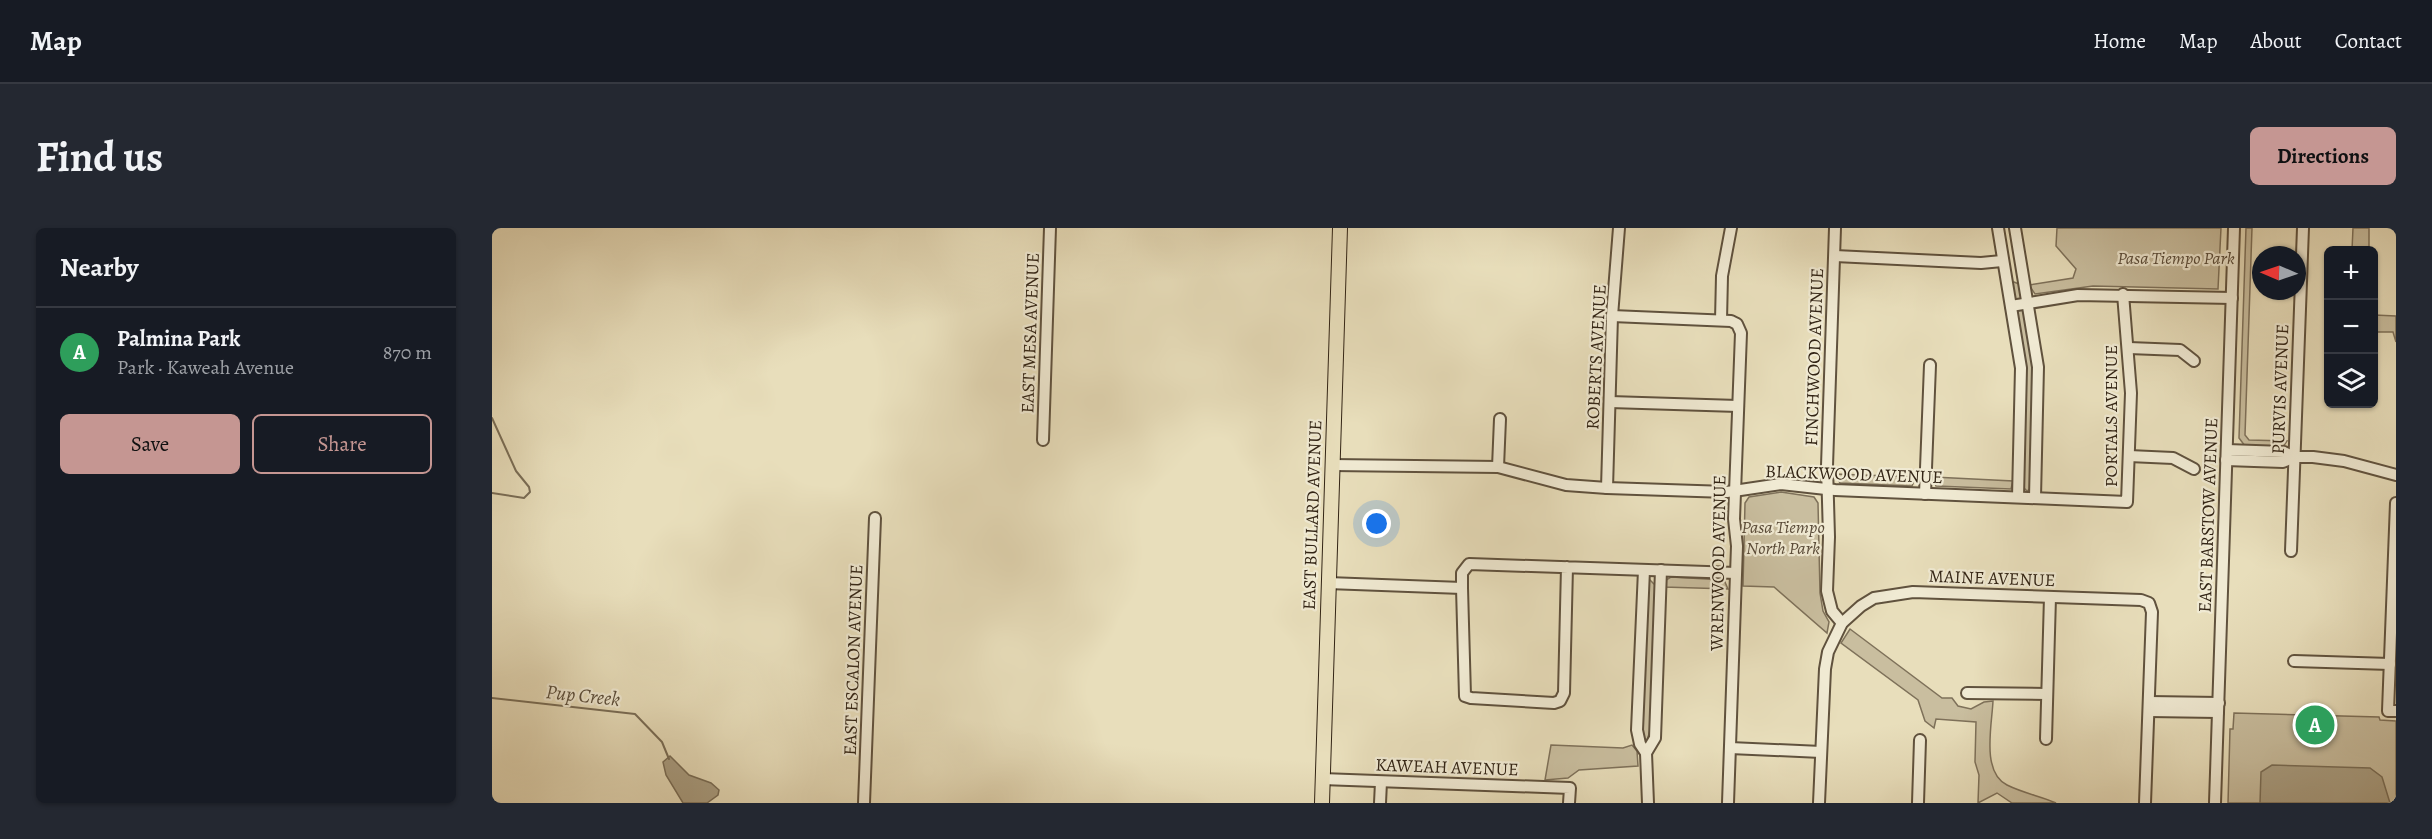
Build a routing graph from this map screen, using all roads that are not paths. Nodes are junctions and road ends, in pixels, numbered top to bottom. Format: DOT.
graph roads {
  1 [pos="1050,228"];
  2 [pos="1340,228"];
  3 [pos="1619,228"];
  4 [pos="1731,228"];
  5 [pos="1835,228"];
  6 [pos="1998,228"];
  7 [pos="2015,228"];
  8 [pos="2234,228"];
  9 [pos="2303,228"];
  10 [pos="1835,256"];
  11 [pos="2002,261"];
  12 [pos="2123,294"];
  13 [pos="2232,298"];
  14 [pos="2026,302"];
  15 [pos="2011,306"];
  16 [pos="1612,316"];
  17 [pos="1721,320"];
  18 [pos="2129,348"];
  19 [pos="2194,361"];
  20 [pos="1930,364"];
  21 [pos="1610,402"];
  22 [pos="1738,406"];
  23 [pos="1500,419"];
  24 [pos="1042,440"];
  25 [pos="2226,455"];
  26 [pos="2129,456"];
  27 [pos="2294,457"];
  28 [pos="1332,465"];
  29 [pos="1498,467"];
  30 [pos="2194,469"];
  31 [pos="2396,475"];
  32 [pos="1607,488"];
  33 [pos="1827,490"];
  34 [pos="1735,491"];
  35 [pos="1925,494"];
  36 [pos="2018,497"];
  37 [pos="2035,497"];
  38 [pos="2127,502"];
  39 [pos="2396,503"];
  40 [pos="875,518"];
  41 [pos="2291,551"];
  42 [pos="1568,567"];
  43 [pos="1644,570"];
  44 [pos="1660,570"];
  45 [pos="1736,573"];
  46 [pos="1328,583"];
  47 [pos="1462,588"];
  48 [pos="2050,597"];
  49 [pos="1842,623"];
  50 [pos="2294,660"];
  51 [pos="2390,664"];
  52 [pos="1967,693"];
  53 [pos="2047,694"];
  54 [pos="2149,706"];
  55 [pos="2218,708"];
  56 [pos="2392,711"];
  57 [pos="2046,739"];
  58 [pos="1920,740"];
  59 [pos="1730,748"];
  60 [pos="1821,752"];
  61 [pos="1646,753"];
  62 [pos="1322,779"];
  63 [pos="1381,782"];
  64 [pos="864,803"];
  65 [pos="1322,803"];
  66 [pos="1380,803"];
  67 [pos="1569,803"];
  68 [pos="1648,803"];
  69 [pos="1728,803"];
  70 [pos="1819,803"];
  71 [pos="1918,803"];
  72 [pos="2145,803"];
  73 [pos="2215,803"];
  1 -- 24 [label="street, EAST MESA AVENUE"];
  2 -- 28 [label="main road, EAST BULLARD AVENUE"];
  3 -- 16 [label="street, ROBERTS AVENUE"];
  4 -- 17 [label="street"];
  5 -- 10 [label="street, FINCHWOOD AVENUE"];
  6 -- 11 [label="street"];
  7 -- 14 [label="street"];
  8 -- 13 [label="street, EAST BARSTOW AVENUE"];
  9 -- 27 [label="street, PURVIS AVENUE"];
  10 -- 11 [label="street"];
  10 -- 33 [label="street, FINCHWOOD AVENUE"];
  11 -- 15 [label="street"];
  12 -- 13 [label="street"];
  12 -- 14 [label="street"];
  12 -- 18 [label="street, PORTALS AVENUE"];
  13 -- 25 [label="street, EAST BARSTOW AVENUE"];
  14 -- 15 [label="street"];
  14 -- 37 [label="street"];
  15 -- 36 [label="street"];
  16 -- 17 [label="street"];
  16 -- 21 [label="street, ROBERTS AVENUE"];
  17 -- 22 [label="street, WRENWOOD AVENUE"];
  18 -- 19 [label="street"];
  18 -- 26 [label="street, PORTALS AVENUE"];
  20 -- 35 [label="street"];
  21 -- 22 [label="street"];
  21 -- 32 [label="street, ROBERTS AVENUE"];
  22 -- 34 [label="street, WRENWOOD AVENUE"];
  23 -- 29 [label="street"];
  25 -- 27 [label="street"];
  25 -- 55 [label="street, EAST BARSTOW AVENUE"];
  26 -- 30 [label="street"];
  26 -- 38 [label="street, PORTALS AVENUE"];
  27 -- 31 [label="street"];
  27 -- 41 [label="street, PURVIS AVENUE"];
  28 -- 29 [label="street, BLACKWOOD AVENUE"];
  28 -- 46 [label="main road, EAST BULLARD AVENUE"];
  29 -- 32 [label="street, BLACKWOOD AVENUE"];
  32 -- 34 [label="street, BLACKWOOD AVENUE"];
  33 -- 34 [label="street, BLACKWOOD AVENUE"];
  33 -- 35 [label="street, BLACKWOOD AVENUE"];
  33 -- 49 [label="street, FINCHWOOD AVENUE"];
  34 -- 45 [label="street, WRENWOOD AVENUE"];
  35 -- 36 [label="street, BLACKWOOD AVENUE"];
  36 -- 37 [label="street, BLACKWOOD AVENUE"];
  37 -- 38 [label="street, BLACKWOOD AVENUE"];
  39 -- 51 [label="street"];
  40 -- 64 [label="street, EAST ESCALON AVENUE"];
  42 -- 43 [label="street"];
  42 -- 47 [label="street"];
  42 -- 47 [label="street"];
  43 -- 44 [label="street"];
  43 -- 61 [label="street"];
  44 -- 45 [label="street"];
  44 -- 61 [label="street"];
  45 -- 59 [label="street, WRENWOOD AVENUE"];
  46 -- 47 [label="street"];
  46 -- 62 [label="main road, EAST BULLARD AVENUE"];
  48 -- 49 [label="street, MAINE AVENUE"];
  48 -- 53 [label="street"];
  48 -- 54 [label="street, MAINE AVENUE"];
  49 -- 60 [label="street"];
  50 -- 51 [label="street"];
  51 -- 56 [label="street"];
  52 -- 53 [label="street"];
  53 -- 57 [label="street"];
  54 -- 55 [label="street"];
  54 -- 72 [label="street"];
  55 -- 73 [label="street, EAST BARSTOW AVENUE"];
  58 -- 71 [label="street"];
  59 -- 60 [label="street"];
  59 -- 69 [label="street, WRENWOOD AVENUE"];
  60 -- 70 [label="street"];
  61 -- 68 [label="street"];
  62 -- 63 [label="street, KAWEAH AVENUE"];
  62 -- 65 [label="main road, EAST BULLARD AVENUE"];
  63 -- 66 [label="street"];
  63 -- 67 [label="street, KAWEAH AVENUE"];
}
